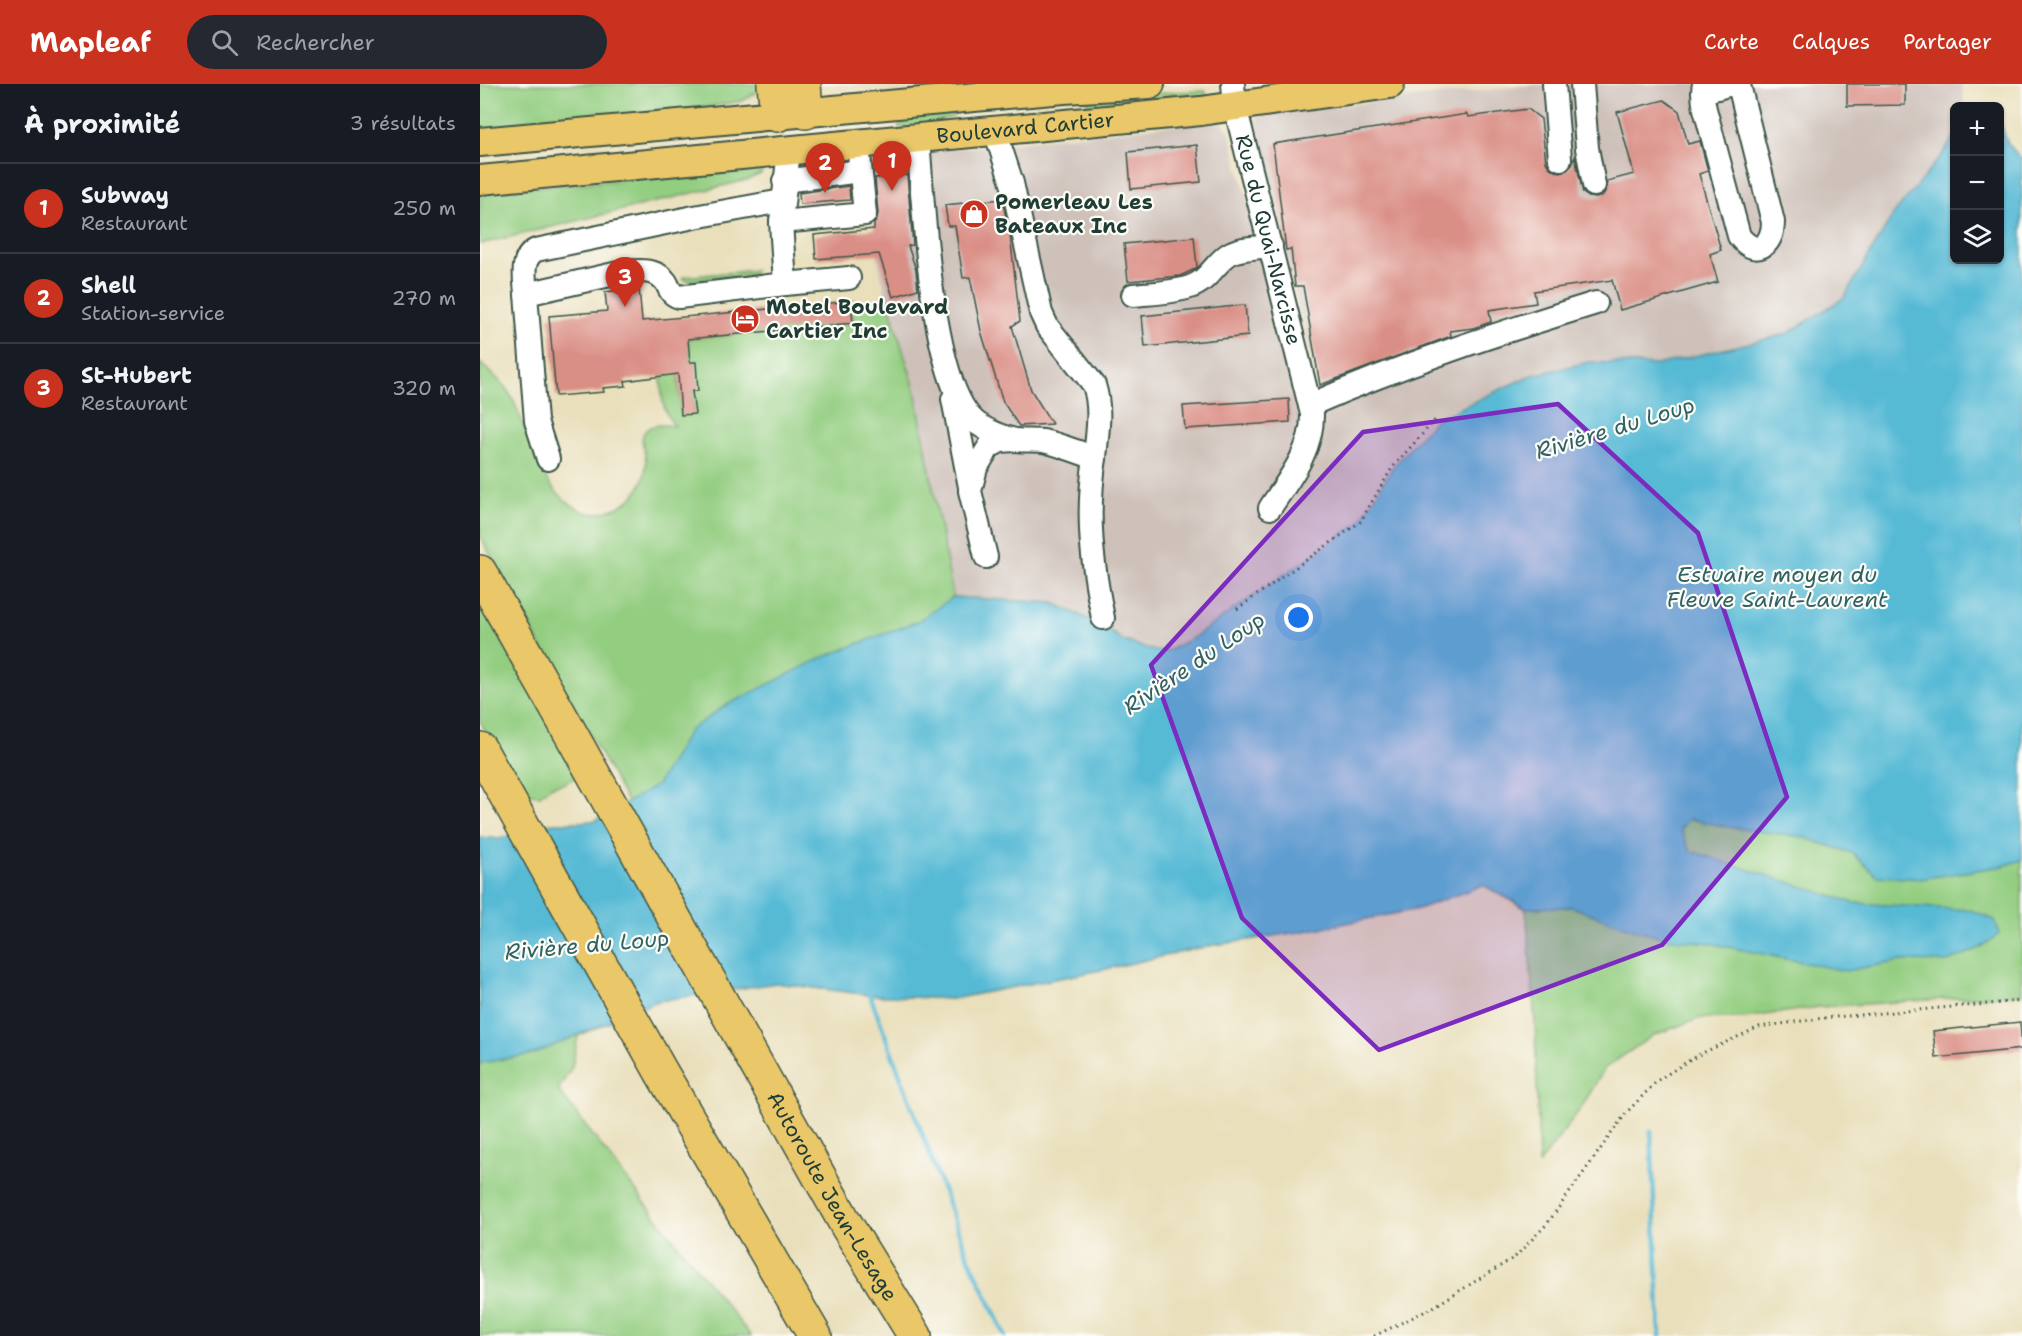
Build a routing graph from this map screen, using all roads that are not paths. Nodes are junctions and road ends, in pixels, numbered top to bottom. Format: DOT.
graph roads {
  1 [pos="1390,84"];
  2 [pos="1554,84"];
  3 [pos="1582,84"];
  4 [pos="1134,85"];
  5 [pos="1047,87"];
  6 [pos="1331,88"];
  7 [pos="1703,88"];
  8 [pos="1293,91"];
  9 [pos="1234,95"];
  10 [pos="790,99"];
  11 [pos="1056,125"];
  12 [pos="995,131"];
  13 [pos="918,138"];
  14 [pos="480,142"];
  15 [pos="792,150"];
  16 [pos="859,158"];
  17 [pos="1560,159"];
  18 [pos="480,180"];
  19 [pos="1594,185"];
  20 [pos="782,201"];
  21 [pos="1271,246"];
  22 [pos="849,278"];
  23 [pos="785,284"];
  24 [pos="526,294"];
  25 [pos="1133,295"];
  26 [pos="1596,303"];
  27 [pos="950,381"];
  28 [pos="1309,400"];
  29 [pos="1015,440"];
  30 [pos="1095,458"];
  31 [pos="548,459"];
  32 [pos="970,491"];
  33 [pos="1270,508"];
  34 [pos="986,557"];
  35 [pos="480,572"];
  36 [pos="1103,618"];
  37 [pos="480,749"];
  38 [pos="815,1336"];
  39 [pos="915,1336"];
  1 -- 6 [label="main road, Boulevard Cartier"];
  2 -- 17 [label="street"];
  3 -- 19 [label="street"];
  4 -- 5 [label="main road, Boulevard Cartier"];
  5 -- 10 [label="main road, Boulevard Cartier"];
  5 -- 11 [label="street"];
  6 -- 8 [label="main road, Boulevard Cartier"];
  7 -- 7 [label="street"];
  8 -- 9 [label="main road, Boulevard Cartier"];
  9 -- 11 [label="main road, Boulevard Cartier"];
  9 -- 21 [label="street, Rue du Quai-Narcisse"];
  10 -- 14 [label="main road, Boulevard Cartier"];
  10 -- 15 [label="main road"];
  11 -- 12 [label="main road, Boulevard Cartier"];
  12 -- 13 [label="main road, Boulevard Cartier"];
  12 -- 30 [label="street"];
  13 -- 16 [label="main road, Boulevard Cartier"];
  13 -- 27 [label="street"];
  15 -- 16 [label="main road, Boulevard Cartier"];
  15 -- 18 [label="main road, Boulevard Cartier"];
  15 -- 20 [label="street"];
  16 -- 20 [label="street"];
  16 -- 20 [label="street"];
  20 -- 23 [label="street"];
  20 -- 24 [label="street"];
  21 -- 25 [label="street"];
  21 -- 28 [label="street, Rue du Quai-Narcisse"];
  22 -- 23 [label="street"];
  23 -- 24 [label="street"];
  24 -- 31 [label="street"];
  26 -- 28 [label="street"];
  27 -- 29 [label="street"];
  27 -- 32 [label="street"];
  28 -- 33 [label="street, Rue du Quai-Narcisse"];
  29 -- 30 [label="street"];
  29 -- 32 [label="street"];
  30 -- 36 [label="street"];
  32 -- 34 [label="street"];
  35 -- 39 [label="highway, Autoroute Jean-Lesage"];
  37 -- 38 [label="highway"];
}
